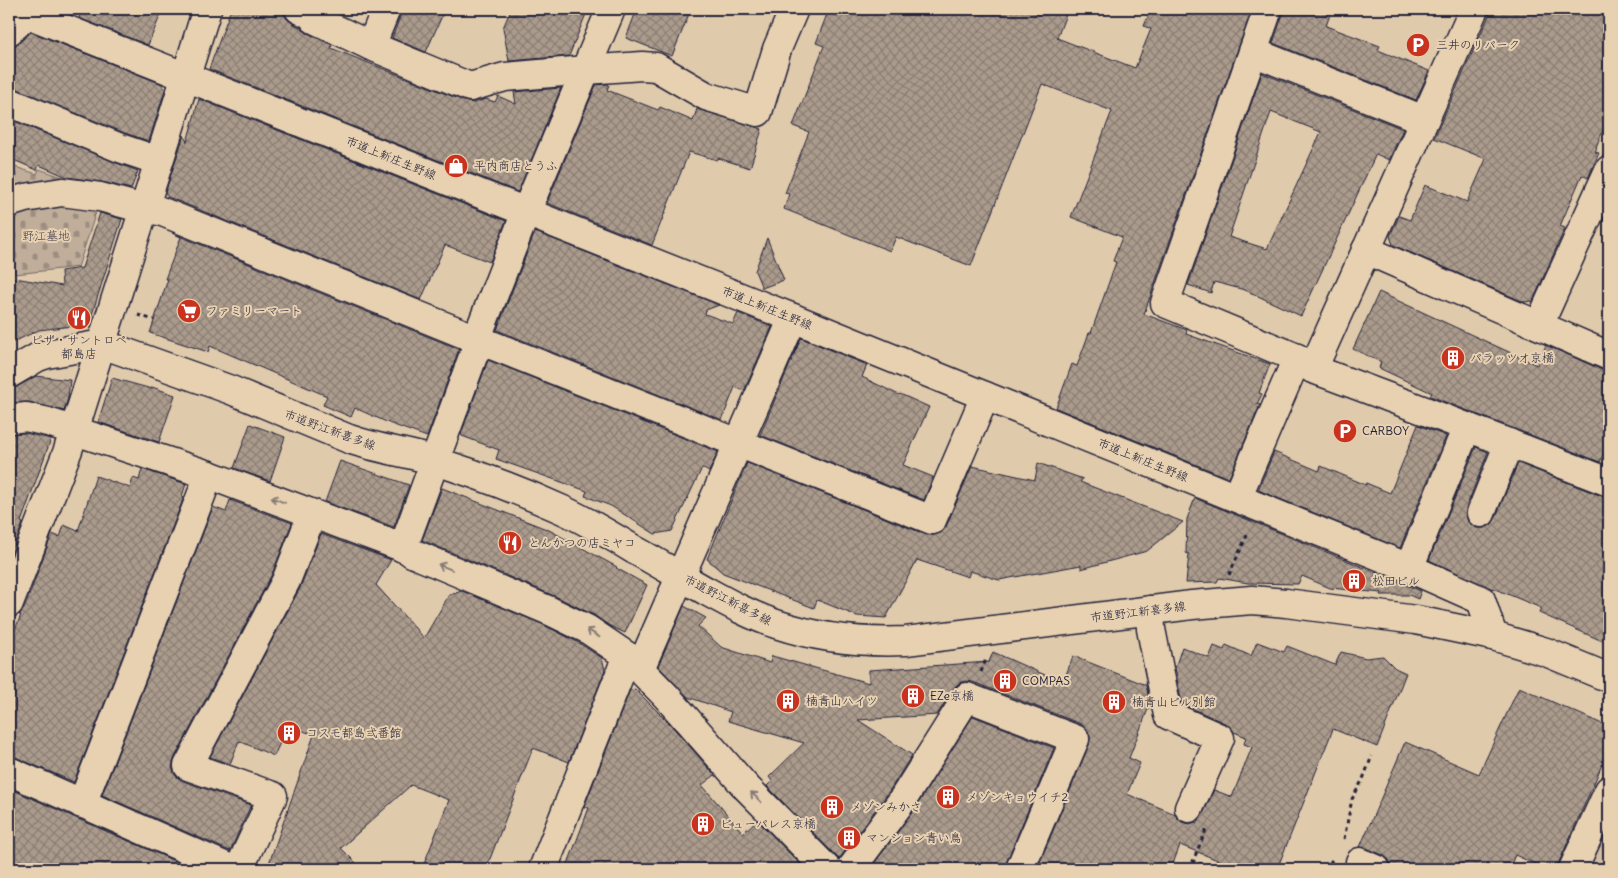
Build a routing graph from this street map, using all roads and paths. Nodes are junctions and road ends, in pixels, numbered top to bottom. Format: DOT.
graph roads {
  1 [pos="207,9"];
  2 [pos="299,9"];
  3 [pos="386,9"];
  4 [pos="611,9"];
  5 [pos="794,9"];
  6 [pos="1268,9"];
  7 [pos="1474,9"];
  8 [pos="14,23"];
  9 [pos="371,46"];
  10 [pos="1253,52"];
  11 [pos="586,70"];
  12 [pos="185,76"];
  13 [pos="9,102"];
  14 [pos="1424,120"];
  15 [pos="159,161"];
  16 [pos="1609,170"];
  17 [pos="9,203"];
  18 [pos="144,209"];
  19 [pos="526,212"];
  20 [pos="1366,250"];
  21 [pos="793,318"];
  22 [pos="1539,326"];
  23 [pos="479,340"];
  24 [pos="102,344"];
  25 [pos="1609,356"];
  26 [pos="1305,364"];
  27 [pos="9,374"];
  28 [pos="985,396"];
  29 [pos="9,419"];
  30 [pos="1467,427"];
  31 [pos="74,430"];
  32 [pos="1509,443"];
  33 [pos="739,444"];
  34 [pos="435,461"];
  35 [pos="209,475"];
  36 [pos="1609,482"];
  37 [pos="1248,502"];
  38 [pos="1481,513"];
  39 [pos="312,514"];
  40 [pos="403,548"];
  41 [pos="1409,568"];
  42 [pos="681,577"];
  43 [pos="1218,602"];
  44 [pos="9,603"];
  45 [pos="1150,610"];
  46 [pos="1493,636"];
  47 [pos="634,662"];
  48 [pos="1609,678"];
  49 [pos="1372,756"];
  50 [pos="9,771"];
  51 [pos="1609,790"];
  52 [pos="82,804"];
  53 [pos="1189,808"];
  54 [pos="1353,858"];
  55 [pos="231,869"];
  56 [pos="239,869"];
  57 [pos="543,869"];
  58 [pos="827,869"];
  59 [pos="851,869"];
  60 [pos="1020,869"];
  61 [pos="1214,869"];
  62 [pos="1325,869"];
  63 [pos="1573,869"];
  1 -- 12 [label="street"];
  2 -- 9 [label="street"];
  3 -- 9 [label="street"];
  4 -- 11 [label="street"];
  5 -- 11 [label="street"];
  6 -- 10 [label="street"];
  7 -- 14 [label="street"];
  8 -- 12 [label="street, 市道上新庄生野線"];
  9 -- 11 [label="street"];
  10 -- 14 [label="street"];
  10 -- 26 [label="street"];
  11 -- 19 [label="street"];
  12 -- 15 [label="street"];
  12 -- 19 [label="street, 市道上新庄生野線"];
  13 -- 15 [label="street"];
  14 -- 20 [label="street"];
  15 -- 18 [label="street"];
  16 -- 22 [label="street"];
  17 -- 18 [label="street"];
  18 -- 23 [label="street"];
  18 -- 24 [label="street"];
  19 -- 21 [label="street, 市道上新庄生野線"];
  19 -- 23 [label="street"];
  20 -- 22 [label="street"];
  20 -- 26 [label="street"];
  21 -- 28 [label="street, 市道上新庄生野線"];
  21 -- 33 [label="street"];
  22 -- 25 [label="street"];
  23 -- 33 [label="street"];
  23 -- 34 [label="street"];
  24 -- 27 [label="street"];
  24 -- 31 [label="street"];
  24 -- 34 [label="street, 市道野江新喜多線"];
  26 -- 30 [label="street"];
  26 -- 37 [label="street"];
  28 -- 33 [label="street"];
  28 -- 37 [label="street, 市道上新庄生野線"];
  29 -- 31 [label="street"];
  30 -- 32 [label="street"];
  30 -- 41 [label="street"];
  31 -- 35 [label="street"];
  31 -- 44 [label="street"];
  32 -- 36 [label="street"];
  32 -- 38 [label="street"];
  33 -- 42 [label="street"];
  34 -- 40 [label="street"];
  34 -- 42 [label="street, 市道野江新喜多線"];
  39 -- 35 [label="street, one-way"];
  35 -- 52 [label="street"];
  37 -- 41 [label="street, 市道上新庄生野線"];
  37 -- 43 [label="path"];
  39 -- 40 [label="street"];
  39 -- 56 [label="street"];
  47 -- 40 [label="street, one-way"];
  41 -- 46 [label="street, 市道上新庄生野線"];
  42 -- 45 [label="street, 市道野江新喜多線"];
  42 -- 47 [label="street"];
  43 -- 45 [label="street, 市道野江新喜多線"];
  43 -- 46 [label="street, 市道野江新喜多線"];
  45 -- 53 [label="street"];
  46 -- 48 [label="street, 市道野江新喜多線"];
  47 -- 57 [label="street"];
  58 -- 47 [label="street, one-way"];
  49 -- 54 [label="path"];
  50 -- 52 [label="street"];
  51 -- 63 [label="street"];
  52 -- 55 [label="street"];
  53 -- 61 [label="path"];
  54 -- 62 [label="path"];
  59 -- 60 [label="street"];
}
